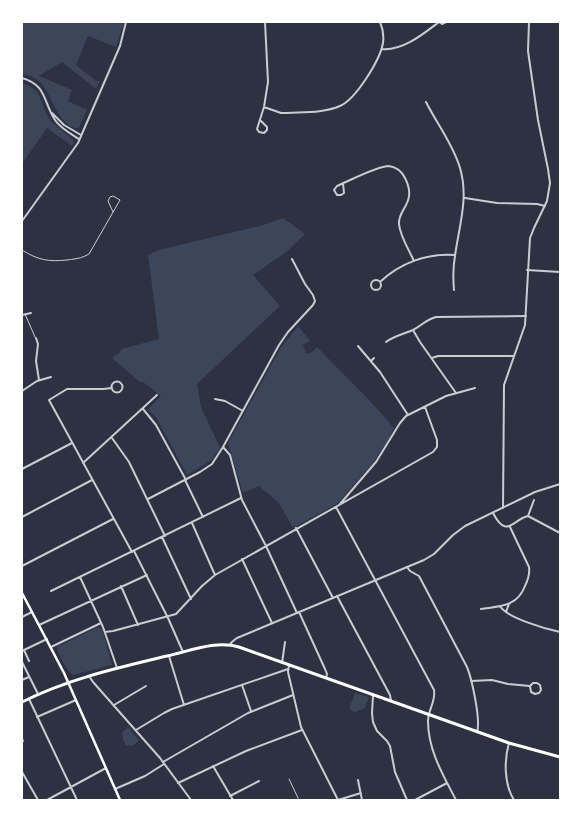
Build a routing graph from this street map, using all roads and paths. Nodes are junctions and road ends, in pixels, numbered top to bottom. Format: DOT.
graph roads {
  1 [pos="126,22"];
  2 [pos="265,22"];
  3 [pos="380,22"];
  4 [pos="439,22"];
  5 [pos="446,22"];
  6 [pos="529,22"];
  7 [pos="382,49"];
  8 [pos="22,78"];
  9 [pos="426,102"];
  10 [pos="264,107"];
  11 [pos="51,112"];
  12 [pos="260,120"];
  13 [pos="81,135"];
  14 [pos="79,139"];
  15 [pos="343,183"];
  16 [pos="464,198"];
  17 [pos="545,206"];
  18 [pos="113,212"];
  19 [pos="22,221"];
  20 [pos="22,250"];
  21 [pos="455,255"];
  22 [pos="292,259"];
  23 [pos="414,261"];
  24 [pos="527,270"];
  25 [pos="560,272"];
  26 [pos="380,282"];
  27 [pos="454,290"];
  28 [pos="31,313"];
  29 [pos="25,314"];
  30 [pos="22,315"];
  31 [pos="526,316"];
  32 [pos="413,330"];
  33 [pos="36,338"];
  34 [pos="386,342"];
  35 [pos="358,346"];
  36 [pos="514,356"];
  37 [pos="374,358"];
  38 [pos="432,358"];
  39 [pos="371,361"];
  40 [pos="51,377"];
  41 [pos="39,380"];
  42 [pos="112,388"];
  43 [pos="475,388"];
  44 [pos="22,391"];
  45 [pos="456,393"];
  46 [pos="157,395"];
  47 [pos="215,399"];
  48 [pos="425,406"];
  49 [pos="143,408"];
  50 [pos="243,411"];
  51 [pos="408,415"];
  52 [pos="112,438"];
  53 [pos="72,442"];
  54 [pos="223,447"];
  55 [pos="83,463"];
  56 [pos="22,469"];
  57 [pos="92,480"];
  58 [pos="186,480"];
  59 [pos="560,484"];
  60 [pos="241,498"];
  61 [pos="148,500"];
  62 [pos="534,500"];
  63 [pos="339,505"];
  64 [pos="336,507"];
  65 [pos="503,508"];
  66 [pos="493,513"];
  67 [pos="528,516"];
  68 [pos="22,517"];
  69 [pos="203,517"];
  70 [pos="114,518"];
  71 [pos="192,522"];
  72 [pos="510,527"];
  73 [pos="296,528"];
  74 [pos="560,533"];
  75 [pos="165,536"];
  76 [pos="162,537"];
  77 [pos="266,546"];
  78 [pos="133,551"];
  79 [pos="242,559"];
  80 [pos="22,566"];
  81 [pos="407,567"];
  82 [pos="146,575"];
  83 [pos="214,575"];
  84 [pos="80,578"];
  85 [pos="375,581"];
  86 [pos="121,586"];
  87 [pos="51,592"];
  88 [pos="22,593"];
  89 [pos="337,596"];
  90 [pos="333,598"];
  91 [pos="191,599"];
  92 [pos="91,601"];
  93 [pos="509,604"];
  94 [pos="500,606"];
  95 [pos="481,609"];
  96 [pos="32,612"];
  97 [pos="298,612"];
  98 [pos="506,612"];
  99 [pos="22,617"];
  100 [pos="168,618"];
  101 [pos="272,623"];
  102 [pos="101,624"];
  103 [pos="39,625"];
  104 [pos="138,625"];
  105 [pos="105,632"];
  106 [pos="560,632"];
  107 [pos="47,639"];
  108 [pos="285,642"];
  109 [pos="230,644"];
  110 [pos="51,647"];
  111 [pos="23,651"];
  112 [pos="183,652"];
  113 [pos="168,656"];
  114 [pos="29,661"];
  115 [pos="22,662"];
  116 [pos="282,663"];
  117 [pos="289,665"];
  118 [pos="28,667"];
  119 [pos="117,668"];
  120 [pos="26,669"];
  121 [pos="288,669"];
  122 [pos="89,675"];
  123 [pos="29,677"];
  124 [pos="326,678"];
  125 [pos="22,680"];
  126 [pos="471,681"];
  127 [pos="69,682"];
  128 [pos="242,685"];
  129 [pos="146,686"];
  130 [pos="530,686"];
  131 [pos="38,694"];
  132 [pos="293,695"];
  133 [pos="373,696"];
  134 [pos="29,698"];
  135 [pos="76,700"];
  136 [pos="22,702"];
  137 [pos="391,702"];
  138 [pos="114,705"];
  139 [pos="184,705"];
  140 [pos="251,711"];
  141 [pos="429,714"];
  142 [pos="37,717"];
  143 [pos="136,730"];
  144 [pos="302,730"];
  145 [pos="477,732"];
  146 [pos="509,743"];
  147 [pos="560,757"];
  148 [pos="164,763"];
  149 [pos="213,766"];
  150 [pos="106,768"];
  151 [pos="22,772"];
  152 [pos="289,779"];
  153 [pos="358,780"];
  154 [pos="259,781"];
  155 [pos="178,783"];
  156 [pos="447,783"];
  157 [pos="71,787"];
  158 [pos="115,789"];
  159 [pos="361,793"];
  160 [pos="230,796"];
  161 [pos="38,800"];
  162 [pos="47,800"];
  163 [pos="77,800"];
  164 [pos="120,800"];
  165 [pos="191,800"];
  166 [pos="233,800"];
  167 [pos="299,800"];
  168 [pos="338,800"];
  169 [pos="362,800"];
  170 [pos="407,800"];
  171 [pos="415,800"];
  172 [pos="456,800"];
  173 [pos="514,800"];
  1 -- 13 [label="street"];
  2 -- 10 [label="street"];
  3 -- 7 [label="street"];
  4 -- 5 [label="street"];
  4 -- 7 [label="street"];
  6 -- 17 [label="street"];
  7 -- 10 [label="street"];
  8 -- 11 [label="street"];
  9 -- 16 [label="street"];
  10 -- 12 [label="street"];
  11 -- 13 [label="street"];
  11 -- 14 [label="street"];
  12 -- 12 [label="street"];
  13 -- 14 [label="street"];
  14 -- 19 [label="street"];
  15 -- 15 [label="street"];
  15 -- 23 [label="street"];
  16 -- 17 [label="street"];
  16 -- 21 [label="street"];
  17 -- 24 [label="street"];
  18 -- 18 [label="lane"];
  18 -- 20 [label="lane"];
  21 -- 23 [label="street"];
  21 -- 27 [label="street"];
  22 -- 50 [label="street"];
  23 -- 26 [label="street"];
  24 -- 25 [label="street"];
  24 -- 31 [label="street"];
  26 -- 26 [label="street"];
  28 -- 29 [label="street"];
  29 -- 30 [label="street"];
  29 -- 33 [label="lane"];
  31 -- 32 [label="street"];
  31 -- 36 [label="street"];
  32 -- 34 [label="street"];
  32 -- 38 [label="street"];
  33 -- 41 [label="street"];
  35 -- 39 [label="street"];
  36 -- 38 [label="street"];
  36 -- 65 [label="street"];
  37 -- 39 [label="street"];
  38 -- 45 [label="street"];
  39 -- 51 [label="street"];
  40 -- 41 [label="street"];
  41 -- 44 [label="street"];
  42 -- 42 [label="street"];
  42 -- 53 [label="street"];
  43 -- 45 [label="street"];
  45 -- 48 [label="street"];
  46 -- 49 [label="street"];
  47 -- 50 [label="street"];
  48 -- 51 [label="street"];
  48 -- 63 [label="street"];
  49 -- 52 [label="street"];
  49 -- 58 [label="street"];
  50 -- 54 [label="street"];
  51 -- 63 [label="street"];
  52 -- 55 [label="street"];
  52 -- 61 [label="street"];
  53 -- 55 [label="street"];
  53 -- 56 [label="street"];
  54 -- 58 [label="street"];
  54 -- 60 [label="street"];
  55 -- 57 [label="street"];
  57 -- 68 [label="street"];
  57 -- 70 [label="street"];
  58 -- 61 [label="street"];
  58 -- 69 [label="street"];
  59 -- 65 [label="street"];
  60 -- 69 [label="street"];
  60 -- 77 [label="street"];
  61 -- 75 [label="street"];
  62 -- 67 [label="street"];
  63 -- 64 [label="street"];
  64 -- 73 [label="street"];
  64 -- 85 [label="street"];
  65 -- 66 [label="street"];
  66 -- 72 [label="street"];
  66 -- 81 [label="street"];
  67 -- 72 [label="street"];
  67 -- 74 [label="street"];
  69 -- 71 [label="street"];
  70 -- 78 [label="street"];
  70 -- 80 [label="street"];
  71 -- 75 [label="street"];
  71 -- 83 [label="street"];
  72 -- 93 [label="street"];
  73 -- 77 [label="street"];
  73 -- 90 [label="street"];
  75 -- 76 [label="street"];
  76 -- 78 [label="street"];
  76 -- 91 [label="street"];
  77 -- 79 [label="street"];
  77 -- 97 [label="street"];
  78 -- 82 [label="street"];
  78 -- 84 [label="street"];
  79 -- 83 [label="street"];
  79 -- 101 [label="street"];
  81 -- 85 [label="street"];
  81 -- 126 [label="street"];
  82 -- 86 [label="street"];
  82 -- 100 [label="street"];
  83 -- 91 [label="street"];
  84 -- 87 [label="street"];
  84 -- 92 [label="street"];
  85 -- 89 [label="street"];
  85 -- 141 [label="street"];
  86 -- 92 [label="street"];
  86 -- 104 [label="street"];
  88 -- 96 [label="main road"];
  89 -- 90 [label="street"];
  89 -- 137 [label="street"];
  90 -- 97 [label="street"];
  91 -- 100 [label="street"];
  92 -- 102 [label="street"];
  92 -- 103 [label="street"];
  93 -- 94 [label="street"];
  93 -- 98 [label="street"];
  94 -- 95 [label="street"];
  94 -- 98 [label="street"];
  96 -- 99 [label="street"];
  96 -- 103 [label="main road"];
  97 -- 101 [label="street"];
  97 -- 124 [label="street"];
  98 -- 106 [label="street"];
  100 -- 104 [label="street"];
  100 -- 112 [label="street"];
  101 -- 109 [label="street"];
  102 -- 105 [label="street"];
  102 -- 110 [label="street"];
  103 -- 107 [label="main road"];
  104 -- 105 [label="street"];
  105 -- 119 [label="street"];
  107 -- 110 [label="main road"];
  107 -- 111 [label="street"];
  108 -- 116 [label="street"];
  109 -- 112 [label="main road"];
  109 -- 116 [label="main road"];
  110 -- 127 [label="main road"];
  111 -- 114 [label="street"];
  112 -- 113 [label="main road"];
  113 -- 119 [label="main road"];
  113 -- 139 [label="street"];
  115 -- 120 [label="street"];
  116 -- 117 [label="main road"];
  117 -- 121 [label="street"];
  117 -- 124 [label="main road"];
  118 -- 120 [label="street"];
  119 -- 122 [label="main road"];
  120 -- 123 [label="street"];
  121 -- 128 [label="street"];
  121 -- 132 [label="street"];
  122 -- 127 [label="main road"];
  122 -- 138 [label="street"];
  123 -- 125 [label="street"];
  123 -- 131 [label="street"];
  124 -- 133 [label="main road"];
  126 -- 130 [label="street"];
  126 -- 145 [label="street"];
  127 -- 131 [label="main road"];
  127 -- 135 [label="main road"];
  128 -- 139 [label="street"];
  128 -- 140 [label="street"];
  129 -- 138 [label="street"];
  130 -- 130 [label="street"];
  131 -- 134 [label="main road"];
  132 -- 140 [label="street"];
  132 -- 144 [label="street"];
  133 -- 137 [label="main road"];
  133 -- 170 [label="street"];
  134 -- 136 [label="main road"];
  134 -- 142 [label="street"];
  135 -- 142 [label="street"];
  135 -- 150 [label="main road"];
  137 -- 141 [label="main road"];
  138 -- 143 [label="street"];
  139 -- 143 [label="street"];
  140 -- 148 [label="street"];
  141 -- 145 [label="main road"];
  141 -- 156 [label="street"];
  142 -- 157 [label="street"];
  143 -- 148 [label="street"];
  144 -- 149 [label="street"];
  144 -- 168 [label="street"];
  145 -- 146 [label="main road"];
  146 -- 147 [label="main road"];
  146 -- 173 [label="street"];
  148 -- 155 [label="street"];
  148 -- 158 [label="street"];
  149 -- 155 [label="street"];
  149 -- 160 [label="street"];
  150 -- 157 [label="street"];
  150 -- 158 [label="main road"];
  151 -- 161 [label="street"];
  152 -- 167 [label="lane"];
  153 -- 159 [label="street"];
  154 -- 160 [label="street"];
  155 -- 165 [label="street"];
  156 -- 171 [label="street"];
  156 -- 172 [label="street"];
  157 -- 162 [label="street"];
  157 -- 163 [label="street"];
  158 -- 164 [label="main road"];
  159 -- 168 [label="street"];
  159 -- 169 [label="street"];
  160 -- 166 [label="street"];
}
